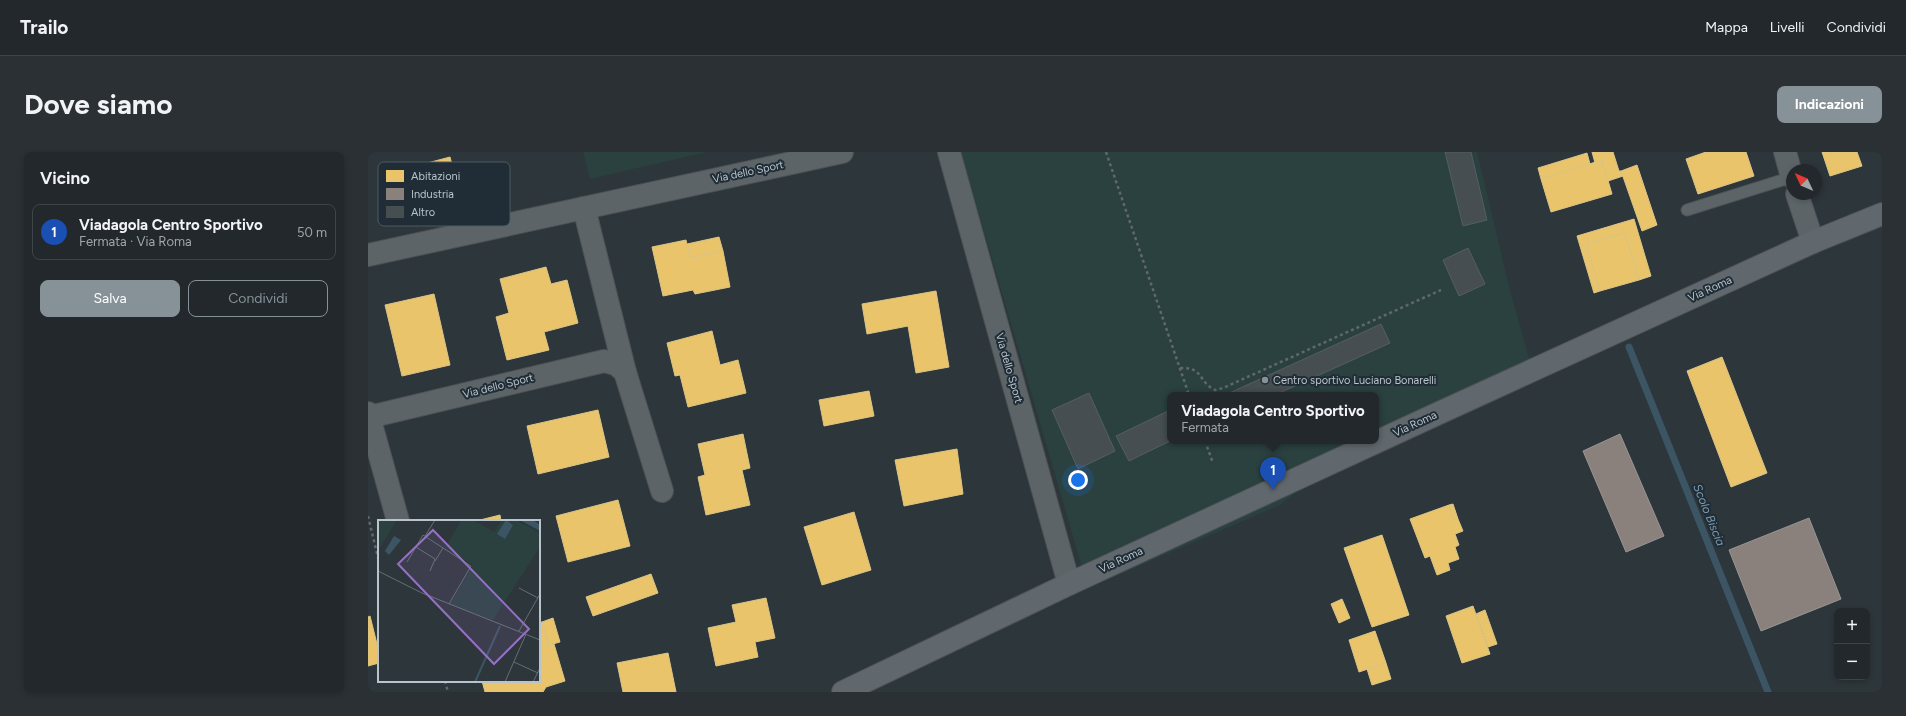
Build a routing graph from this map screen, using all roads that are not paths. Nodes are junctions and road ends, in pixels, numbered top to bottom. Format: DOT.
graph roads {
  1 [pos="842,152"];
  2 [pos="949,152"];
  3 [pos="1785,152"];
  4 [pos="1788,164"];
  5 [pos="1786,179"];
  6 [pos="1800,200"];
  7 [pos="584,208"];
  8 [pos="1687,210"];
  9 [pos="1882,214"];
  10 [pos="510,224"];
  11 [pos="501,226"];
  12 [pos="1813,242"];
  13 [pos="368,255"];
  14 [pos="625,372"];
  15 [pos="368,415"];
  16 [pos="1379,442"];
  17 [pos="1374,444"];
  18 [pos="662,491"];
  19 [pos="398,520"];
  20 [pos="1069,584"];
  21 [pos="843,692"];
  1 -- 7 [label="street, Via dello Sport"];
  2 -- 20 [label="street, Via dello Sport"];
  3 -- 4 [label="street"];
  5 -- 8 [label="lane"];
  6 -- 12 [label="street"];
  7 -- 10 [label="street, Via dello Sport"];
  7 -- 14 [label="street"];
  9 -- 12 [label="main road, Via Roma"];
  11 -- 13 [label="street, Via dello Sport"];
  12 -- 16 [label="main road, Via Roma"];
  14 -- 15 [label="street, Via dello Sport"];
  14 -- 18 [label="street"];
  15 -- 19 [label="street, Via dello Sport"];
  17 -- 20 [label="main road, Via Roma"];
  20 -- 21 [label="main road, Via Roma"];
}
